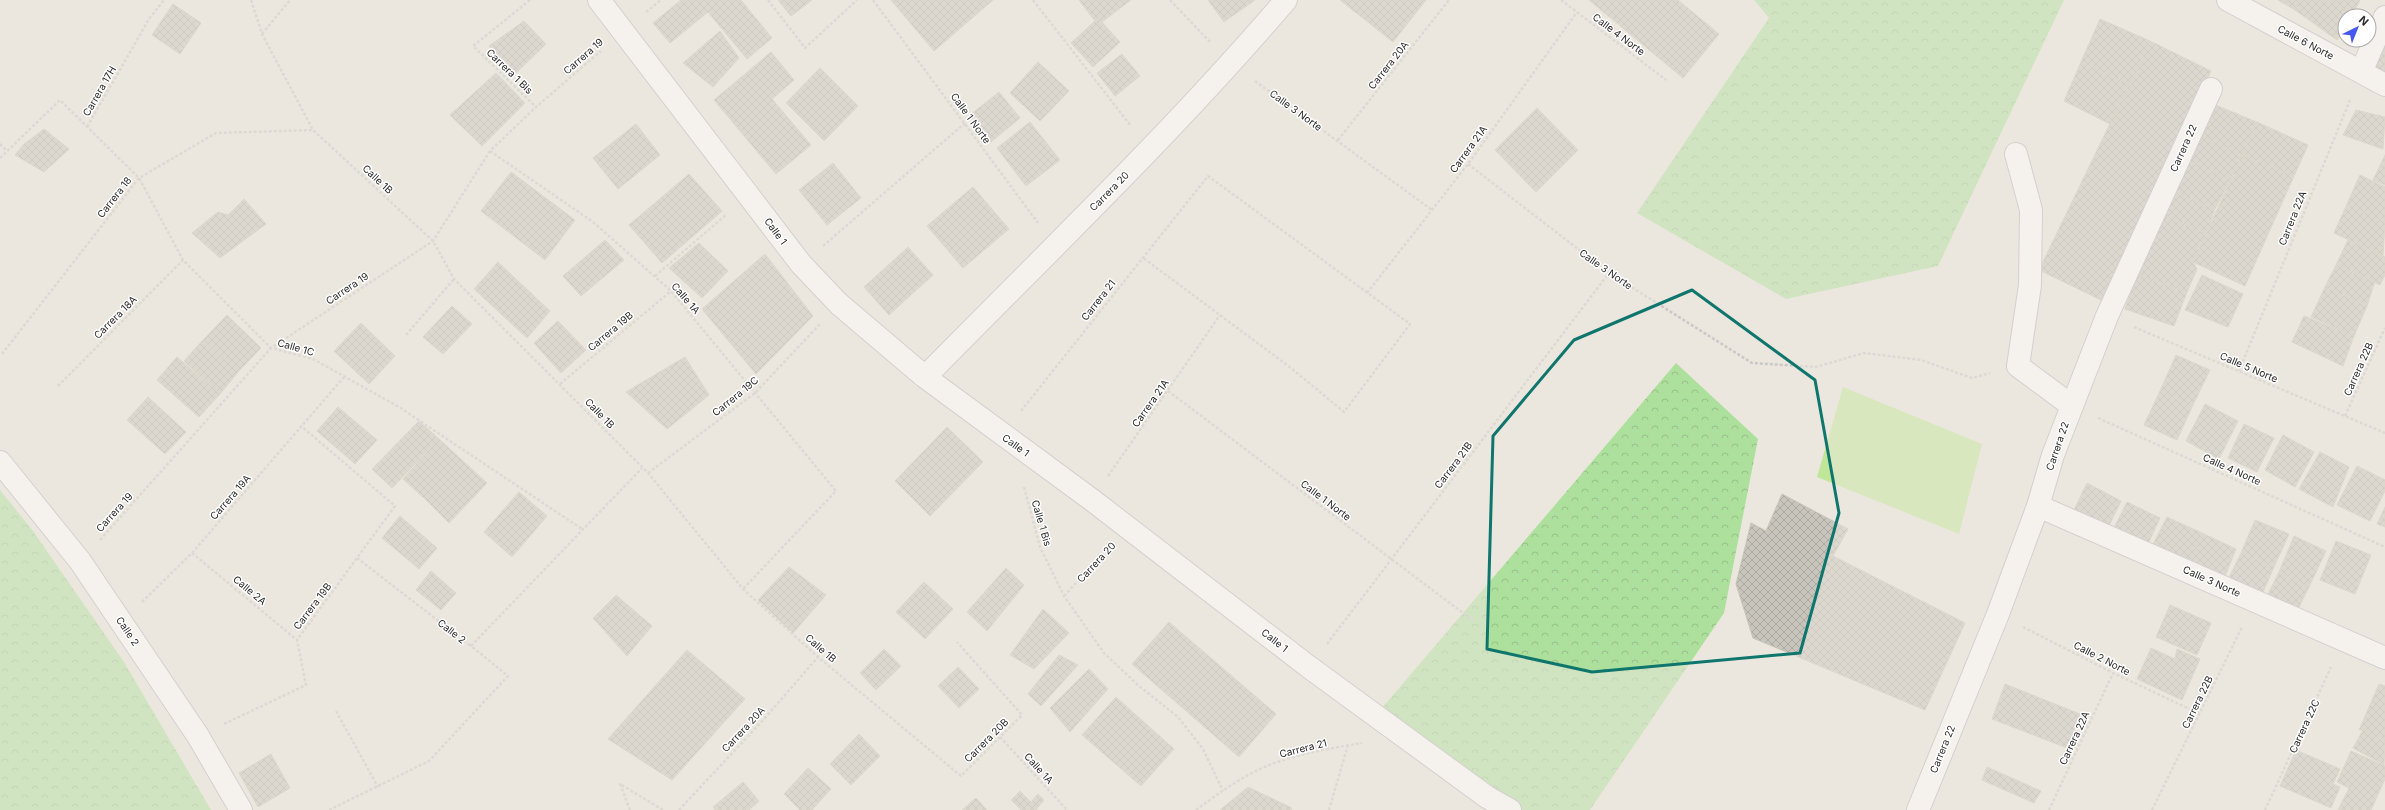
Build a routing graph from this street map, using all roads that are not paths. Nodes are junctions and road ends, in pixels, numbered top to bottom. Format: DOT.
graph roads {
  1 [pos="599,0"];
  2 [pos="1286,0"];
  3 [pos="2228,0"];
  4 [pos="2385,17"];
  5 [pos="2362,72"];
  6 [pos="2385,85"];
  7 [pos="2210,89"];
  8 [pos="2016,154"];
  9 [pos="925,377"];
  10 [pos="2072,406"];
  11 [pos="0,462"];
  12 [pos="2038,506"];
  13 [pos="2385,657"];
  14 [pos="241,810"];
  15 [pos="1510,810"];
  16 [pos="1918,810"];
  1 -- 9 [label="street, Calle 1"];
  2 -- 9 [label="street, Carrera 20"];
  3 -- 5 [label="street, Calle 6 Norte"];
  4 -- 5 [label="street"];
  5 -- 6 [label="street, Calle 6 Norte"];
  7 -- 10 [label="street, Carrera 22"];
  8 -- 10 [label="street"];
  9 -- 15 [label="street, Calle 1"];
  10 -- 12 [label="street, Carrera 22"];
  11 -- 14 [label="street, Calle 2"];
  12 -- 13 [label="street, Calle 3 Norte"];
  12 -- 16 [label="street, Carrera 22"];
}
